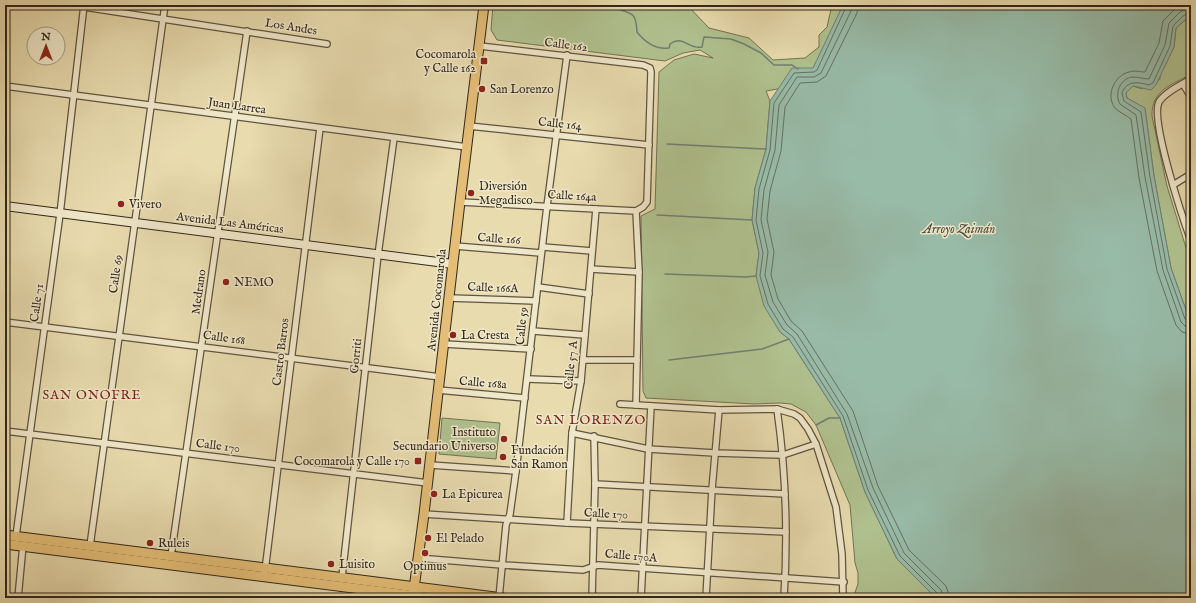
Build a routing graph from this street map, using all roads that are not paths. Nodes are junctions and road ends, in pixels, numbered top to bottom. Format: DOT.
graph roads {
  1 [pos="165,5"];
  2 [pos="484,5"];
  3 [pos="84,6"];
  4 [pos="163,18"];
  5 [pos="247,31"];
  6 [pos="327,44"];
  7 [pos="480,46"];
  8 [pos="567,55"];
  9 [pos="1191,79"];
  10 [pos="1183,84"];
  11 [pos="5,86"];
  12 [pos="74,95"];
  13 [pos="1191,97"];
  14 [pos="150,106"];
  15 [pos="236,117"];
  16 [pos="469,126"];
  17 [pos="320,128"];
  18 [pos="557,135"];
  19 [pos="394,138"];
  20 [pos="649,145"];
  21 [pos="467,147"];
  22 [pos="1191,174"];
  23 [pos="1173,185"];
  24 [pos="460,202"];
  25 [pos="5,206"];
  26 [pos="547,206"];
  27 [pos="596,209"];
  28 [pos="636,211"];
  29 [pos="60,214"];
  30 [pos="134,223"];
  31 [pos="219,234"];
  32 [pos="1191,241"];
  33 [pos="305,245"];
  34 [pos="455,246"];
  35 [pos="542,250"];
  36 [pos="592,251"];
  37 [pos="378,255"];
  38 [pos="452,264"];
  39 [pos="591,269"];
  40 [pos="639,272"];
  41 [pos="538,287"];
  42 [pos="589,294"];
  43 [pos="449,298"];
  44 [pos="536,301"];
  45 [pos="5,322"];
  46 [pos="45,327"];
  47 [pos="532,331"];
  48 [pos="585,335"];
  49 [pos="119,337"];
  50 [pos="444,344"];
  51 [pos="202,346"];
  52 [pos="531,349"];
  53 [pos="292,359"];
  54 [pos="583,360"];
  55 [pos="637,360"];
  56 [pos="366,368"];
  57 [pos="440,377"];
  58 [pos="528,379"];
  59 [pos="581,381"];
  60 [pos="438,390"];
  61 [pos="526,398"];
  62 [pos="620,404"];
  63 [pos="636,405"];
  64 [pos="651,406"];
  65 [pos="777,409"];
  66 [pos="719,410"];
  67 [pos="5,431"];
  68 [pos="572,433"];
  69 [pos="31,434"];
  70 [pos="594,436"];
  71 [pos="104,443"];
  72 [pos="816,444"];
  73 [pos="648,449"];
  74 [pos="186,453"];
  75 [pos="715,453"];
  76 [pos="783,455"];
  77 [pos="278,465"];
  78 [pos="430,465"];
  79 [pos="516,471"];
  80 [pos="354,474"];
  81 [pos="428,483"];
  82 [pos="595,484"];
  83 [pos="647,487"];
  84 [pos="712,489"];
  85 [pos="785,494"];
  86 [pos="424,514"];
  87 [pos="508,519"];
  88 [pos="567,523"];
  89 [pos="594,524"];
  90 [pos="644,527"];
  91 [pos="709,530"];
  92 [pos="786,532"];
  93 [pos="5,535"];
  94 [pos="16,536"];
  95 [pos="5,544"];
  96 [pos="90,546"];
  97 [pos="23,547"];
  98 [pos="172,556"];
  99 [pos="418,558"];
  100 [pos="502,565"];
  101 [pos="592,567"];
  102 [pos="265,568"];
  103 [pos="643,569"];
  104 [pos="707,573"];
  105 [pos="342,577"];
  106 [pos="264,578"];
  107 [pos="786,578"];
  108 [pos="844,582"];
  109 [pos="413,594"];
  110 [pos="18,598"];
  111 [pos="432,598"];
  112 [pos="500,598"];
  113 [pos="592,598"];
  114 [pos="641,598"];
  115 [pos="706,598"];
  116 [pos="784,598"];
  117 [pos="843,598"];
  1 -- 4 [label="street, Calle 69"];
  2 -- 7 [label="main road, Avenida Cocomarola"];
  3 -- 4 [label="street, Los Andes"];
  3 -- 12 [label="street, Calle 71"];
  4 -- 5 [label="street, Los Andes"];
  4 -- 14 [label="street, Calle 69"];
  5 -- 6 [label="street, Los Andes"];
  5 -- 15 [label="street, Medrano"];
  7 -- 8 [label="street, Calle 162"];
  7 -- 16 [label="main road, Avenida Cocomarola"];
  8 -- 18 [label="street, Calle 59"];
  8 -- 20 [label="street, Calle 162"];
  9 -- 10 [label="street"];
  10 -- 13 [label="street"];
  10 -- 23 [label="street"];
  11 -- 12 [label="street, Juan Larrea"];
  12 -- 14 [label="street, Juan Larrea"];
  12 -- 29 [label="street, Calle 71"];
  14 -- 15 [label="street, Juan Larrea"];
  14 -- 30 [label="street, Calle 69"];
  15 -- 17 [label="street, Juan Larrea"];
  15 -- 31 [label="street, Medrano"];
  16 -- 18 [label="street, Calle 164"];
  16 -- 21 [label="main road, Avenida Cocomarola"];
  17 -- 19 [label="street, Juan Larrea"];
  17 -- 33 [label="street, Castro Barros"];
  18 -- 20 [label="street, Calle 164"];
  18 -- 26 [label="street, Calle 59"];
  19 -- 21 [label="street, Juan Larrea"];
  19 -- 37 [label="street, Gorriti"];
  20 -- 28 [label="street"];
  21 -- 24 [label="main road, Avenida Cocomarola"];
  22 -- 23 [label="street"];
  23 -- 32 [label="street"];
  24 -- 26 [label="street, Calle 164a"];
  24 -- 34 [label="main road, Avenida Cocomarola"];
  25 -- 29 [label="main road, Avenida Las Américas"];
  26 -- 27 [label="street, Calle 164a"];
  26 -- 35 [label="street, Calle 59"];
  27 -- 28 [label="street, Calle 164a"];
  27 -- 36 [label="street, Calle 57 A"];
  28 -- 40 [label="street"];
  29 -- 30 [label="main road, Avenida Las Américas"];
  29 -- 46 [label="street, Calle 71"];
  30 -- 31 [label="main road, Avenida Las Américas"];
  30 -- 49 [label="street, Calle 69"];
  31 -- 33 [label="main road, Avenida Las Américas"];
  31 -- 51 [label="street, Medrano"];
  33 -- 37 [label="main road, Avenida Las Américas"];
  33 -- 53 [label="street, Castro Barros"];
  34 -- 35 [label="street, Calle 166"];
  34 -- 38 [label="main road, Avenida Cocomarola"];
  35 -- 36 [label="street, Calle 166"];
  35 -- 41 [label="street, Calle 59"];
  36 -- 39 [label="street, Calle 57 A"];
  37 -- 38 [label="main road, Avenida Las Américas"];
  37 -- 56 [label="street, Gorriti"];
  38 -- 43 [label="main road, Avenida Cocomarola"];
  39 -- 40 [label="street"];
  39 -- 42 [label="street, Calle 57 A"];
  40 -- 55 [label="street"];
  41 -- 42 [label="street"];
  41 -- 44 [label="street, Calle 59"];
  42 -- 48 [label="street, Calle 57 A"];
  43 -- 44 [label="street, Calle 166A"];
  43 -- 50 [label="main road, Avenida Cocomarola"];
  44 -- 47 [label="street, Calle 59"];
  45 -- 46 [label="street, Calle 168"];
  46 -- 49 [label="street, Calle 168"];
  46 -- 69 [label="street, Calle 71"];
  47 -- 48 [label="street"];
  47 -- 52 [label="street, Calle 59"];
  48 -- 54 [label="street, Calle 57 A"];
  49 -- 51 [label="street, Calle 168"];
  49 -- 71 [label="street, Calle 69"];
  50 -- 52 [label="street"];
  50 -- 57 [label="main road, Avenida Cocomarola"];
  51 -- 53 [label="street, Calle 168"];
  51 -- 74 [label="street, Medrano"];
  52 -- 58 [label="street, Calle 59"];
  53 -- 56 [label="street, Calle 168"];
  53 -- 77 [label="street, Castro Barros"];
  54 -- 55 [label="street"];
  54 -- 59 [label="street, Calle 57 A"];
  55 -- 63 [label="street"];
  56 -- 57 [label="street, Calle 168"];
  56 -- 80 [label="street, Gorriti"];
  57 -- 60 [label="main road, Avenida Cocomarola"];
  58 -- 59 [label="street"];
  58 -- 61 [label="street, Calle 59"];
  59 -- 68 [label="street, Calle 57 A"];
  60 -- 61 [label="street, Calle 168a"];
  60 -- 78 [label="main road, Avenida Cocomarola"];
  61 -- 79 [label="street, Calle 59"];
  62 -- 63 [label="street"];
  63 -- 64 [label="street"];
  64 -- 66 [label="street"];
  64 -- 73 [label="street"];
  65 -- 66 [label="street"];
  65 -- 72 [label="street"];
  65 -- 76 [label="street"];
  66 -- 75 [label="street"];
  67 -- 69 [label="street, Calle 170"];
  68 -- 70 [label="street"];
  68 -- 88 [label="street, Calle 57 A"];
  69 -- 71 [label="street, Calle 170"];
  69 -- 94 [label="street, Calle 71"];
  70 -- 73 [label="street"];
  70 -- 82 [label="street"];
  71 -- 74 [label="street, Calle 170"];
  71 -- 96 [label="street, Calle 69"];
  72 -- 76 [label="street"];
  72 -- 108 [label="street"];
  73 -- 75 [label="street"];
  73 -- 83 [label="street"];
  74 -- 77 [label="street, Calle 170"];
  74 -- 98 [label="street, Medrano"];
  75 -- 76 [label="street"];
  75 -- 84 [label="street"];
  76 -- 85 [label="street"];
  77 -- 80 [label="street, Calle 170"];
  77 -- 102 [label="street, Castro Barros"];
  78 -- 79 [label="street"];
  78 -- 81 [label="main road, Avenida Cocomarola"];
  79 -- 87 [label="street, Calle 59"];
  80 -- 81 [label="street, Calle 170"];
  80 -- 105 [label="street, Gorriti"];
  81 -- 86 [label="main road, Avenida Cocomarola"];
  82 -- 83 [label="street"];
  82 -- 89 [label="street"];
  83 -- 84 [label="street"];
  83 -- 90 [label="street"];
  84 -- 85 [label="street"];
  84 -- 91 [label="street"];
  85 -- 92 [label="street"];
  86 -- 87 [label="street, Calle 170"];
  86 -- 99 [label="main road, Avenida Cocomarola"];
  87 -- 88 [label="street, Calle 170"];
  87 -- 100 [label="street, Calle 59"];
  88 -- 89 [label="street, Calle 170"];
  89 -- 90 [label="street, Calle 170"];
  89 -- 101 [label="street"];
  90 -- 91 [label="street, Calle 170"];
  90 -- 103 [label="street"];
  91 -- 92 [label="street, Calle 170"];
  91 -- 104 [label="street"];
  92 -- 107 [label="street"];
  93 -- 94 [label="main road"];
  94 -- 96 [label="main road"];
  94 -- 97 [label="street"];
  95 -- 97 [label="main road"];
  96 -- 98 [label="main road"];
  97 -- 106 [label="main road"];
  97 -- 110 [label="street"];
  98 -- 102 [label="main road"];
  99 -- 100 [label="street, Calle 170A"];
  99 -- 109 [label="main road, Avenida Cocomarola"];
  100 -- 101 [label="street, Calle 170A"];
  100 -- 112 [label="street, Calle 59"];
  101 -- 103 [label="street, Calle 170A"];
  101 -- 113 [label="street"];
  102 -- 105 [label="main road"];
  102 -- 106 [label="street, Castro Barros"];
  103 -- 104 [label="street, Calle 170A"];
  103 -- 114 [label="street"];
  104 -- 107 [label="street, Calle 170A"];
  104 -- 115 [label="street"];
  105 -- 109 [label="main road"];
  106 -- 109 [label="main road"];
  107 -- 108 [label="street, Calle 170A"];
  107 -- 116 [label="street"];
  108 -- 117 [label="street"];
  109 -- 111 [label="main road"];
  109 -- 112 [label="main road"];
}
